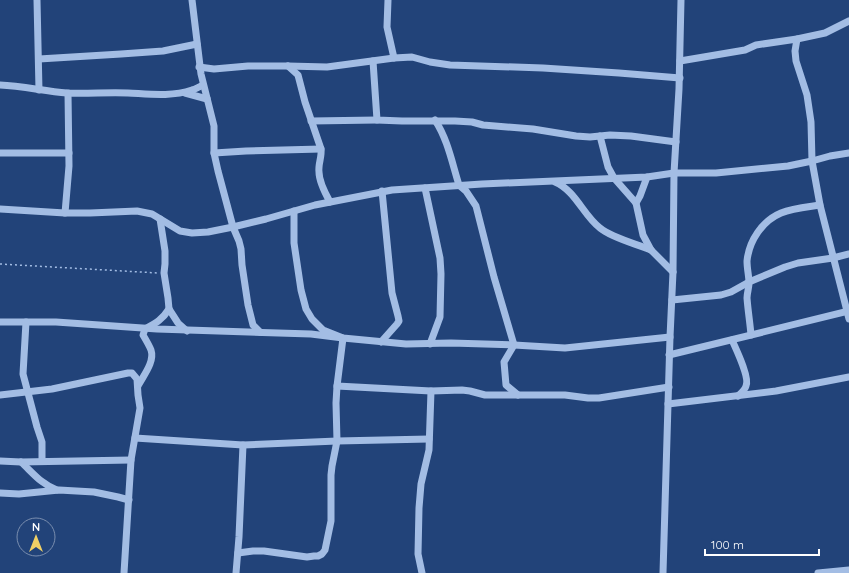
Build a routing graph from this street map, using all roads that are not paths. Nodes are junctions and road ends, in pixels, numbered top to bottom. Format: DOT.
graph roads {
  1 [pos="37,0"];
  2 [pos="192,0"];
  3 [pos="388,0"];
  4 [pos="681,0"];
  5 [pos="849,21"];
  6 [pos="797,39"];
  7 [pos="198,44"];
  8 [pos="394,58"];
  9 [pos="39,59"];
  10 [pos="373,61"];
  11 [pos="680,61"];
  12 [pos="288,66"];
  13 [pos="199,67"];
  14 [pos="680,78"];
  15 [pos="0,85"];
  16 [pos="203,85"];
  17 [pos="39,90"];
  18 [pos="183,92"];
  19 [pos="68,93"];
  20 [pos="207,99"];
  21 [pos="377,120"];
  22 [pos="435,120"];
  23 [pos="311,121"];
  24 [pos="600,136"];
  25 [pos="676,142"];
  26 [pos="321,149"];
  27 [pos="0,153"];
  28 [pos="69,153"];
  29 [pos="214,153"];
  30 [pos="849,154"];
  31 [pos="812,161"];
  32 [pos="674,173"];
  33 [pos="647,177"];
  34 [pos="614,178"];
  35 [pos="553,182"];
  36 [pos="459,186"];
  37 [pos="425,188"];
  38 [pos="382,191"];
  39 [pos="330,202"];
  40 [pos="636,203"];
  41 [pos="820,205"];
  42 [pos="0,209"];
  43 [pos="294,211"];
  44 [pos="65,212"];
  45 [pos="160,219"];
  46 [pos="234,227"];
  47 [pos="651,250"];
  48 [pos="849,254"];
  49 [pos="833,258"];
  50 [pos="673,272"];
  51 [pos="749,282"];
  52 [pos="672,300"];
  53 [pos="169,309"];
  54 [pos="848,314"];
  55 [pos="0,322"];
  56 [pos="26,322"];
  57 [pos="253,325"];
  58 [pos="145,329"];
  59 [pos="187,331"];
  60 [pos="248,332"];
  61 [pos="260,332"];
  62 [pos="751,335"];
  63 [pos="343,338"];
  64 [pos="670,338"];
  65 [pos="732,340"];
  66 [pos="381,342"];
  67 [pos="430,344"];
  68 [pos="514,345"];
  69 [pos="669,355"];
  70 [pos="849,377"];
  71 [pos="138,386"];
  72 [pos="337,386"];
  73 [pos="668,386"];
  74 [pos="430,391"];
  75 [pos="28,392"];
  76 [pos="0,395"];
  77 [pos="518,395"];
  78 [pos="738,396"];
  79 [pos="668,404"];
  80 [pos="135,438"];
  81 [pos="429,440"];
  82 [pos="337,442"];
  83 [pos="243,445"];
  84 [pos="132,460"];
  85 [pos="0,461"];
  86 [pos="42,461"];
  87 [pos="21,462"];
  88 [pos="59,490"];
  89 [pos="0,493"];
  90 [pos="129,500"];
  91 [pos="238,553"];
  92 [pos="849,570"];
  93 [pos="124,573"];
  94 [pos="236,573"];
  95 [pos="422,573"];
  96 [pos="663,573"];
  97 [pos="818,573"];
  1 -- 9 [label="street"];
  2 -- 7 [label="street"];
  3 -- 8 [label="street"];
  4 -- 11 [label="street"];
  5 -- 6 [label="street"];
  6 -- 11 [label="street"];
  6 -- 31 [label="street"];
  7 -- 9 [label="street"];
  7 -- 13 [label="street"];
  8 -- 10 [label="street"];
  8 -- 14 [label="street"];
  9 -- 17 [label="street"];
  10 -- 12 [label="street"];
  10 -- 21 [label="street"];
  11 -- 14 [label="street"];
  12 -- 13 [label="street"];
  12 -- 23 [label="street"];
  13 -- 16 [label="street"];
  14 -- 25 [label="street"];
  15 -- 17 [label="street"];
  16 -- 18 [label="street"];
  16 -- 20 [label="street"];
  17 -- 19 [label="street"];
  18 -- 19 [label="street"];
  18 -- 20 [label="street"];
  19 -- 28 [label="street"];
  20 -- 29 [label="street"];
  21 -- 22 [label="street"];
  21 -- 23 [label="street"];
  22 -- 24 [label="street"];
  22 -- 36 [label="street"];
  23 -- 26 [label="street"];
  24 -- 25 [label="street"];
  24 -- 34 [label="street"];
  25 -- 32 [label="street"];
  26 -- 29 [label="street"];
  26 -- 39 [label="street"];
  27 -- 28 [label="street"];
  28 -- 44 [label="street"];
  29 -- 46 [label="street"];
  30 -- 31 [label="street"];
  31 -- 32 [label="street"];
  31 -- 41 [label="street"];
  32 -- 33 [label="street"];
  32 -- 50 [label="street"];
  33 -- 34 [label="street"];
  33 -- 40 [label="street"];
  34 -- 35 [label="street"];
  34 -- 40 [label="street"];
  35 -- 36 [label="street"];
  35 -- 47 [label="street"];
  36 -- 37 [label="street"];
  36 -- 68 [label="street"];
  37 -- 38 [label="street"];
  37 -- 67 [label="street"];
  38 -- 39 [label="street"];
  38 -- 66 [label="street"];
  39 -- 43 [label="street"];
  40 -- 47 [label="street"];
  41 -- 49 [label="street"];
  41 -- 51 [label="street"];
  42 -- 44 [label="street"];
  43 -- 46 [label="street"];
  43 -- 63 [label="street"];
  44 -- 45 [label="street"];
  45 -- 46 [label="street"];
  45 -- 53 [label="street"];
  46 -- 57 [label="street"];
  47 -- 50 [label="street"];
  48 -- 49 [label="street"];
  49 -- 51 [label="street"];
  49 -- 54 [label="street"];
  50 -- 52 [label="street"];
  51 -- 52 [label="street"];
  51 -- 62 [label="street"];
  52 -- 64 [label="street"];
  53 -- 58 [label="street"];
  53 -- 59 [label="street"];
  54 -- 62 [label="street"];
  55 -- 56 [label="street"];
  56 -- 58 [label="street"];
  56 -- 75 [label="street"];
  57 -- 60 [label="street"];
  57 -- 61 [label="street"];
  58 -- 59 [label="street"];
  58 -- 71 [label="street"];
  59 -- 60 [label="street"];
  60 -- 61 [label="street"];
  61 -- 63 [label="street"];
  62 -- 65 [label="street"];
  63 -- 66 [label="street"];
  63 -- 72 [label="street"];
  64 -- 68 [label="street"];
  64 -- 69 [label="street"];
  65 -- 69 [label="street"];
  65 -- 78 [label="street"];
  66 -- 67 [label="street"];
  67 -- 68 [label="street"];
  68 -- 77 [label="street"];
  69 -- 73 [label="street"];
  70 -- 78 [label="street"];
  71 -- 75 [label="street"];
  71 -- 80 [label="street"];
  72 -- 74 [label="street"];
  72 -- 82 [label="street"];
  73 -- 77 [label="street"];
  73 -- 79 [label="street"];
  74 -- 77 [label="street"];
  74 -- 81 [label="street"];
  75 -- 76 [label="street"];
  75 -- 86 [label="street"];
  78 -- 79 [label="street"];
  79 -- 96 [label="street"];
  80 -- 83 [label="street"];
  80 -- 84 [label="street"];
  81 -- 82 [label="street"];
  81 -- 95 [label="street"];
  82 -- 83 [label="street"];
  82 -- 91 [label="street"];
  83 -- 91 [label="street"];
  84 -- 86 [label="street"];
  84 -- 90 [label="street"];
  85 -- 87 [label="street"];
  86 -- 87 [label="street"];
  87 -- 88 [label="street"];
  88 -- 89 [label="street"];
  88 -- 90 [label="street"];
  90 -- 93 [label="street"];
  91 -- 94 [label="street"];
  92 -- 97 [label="street"];
}
